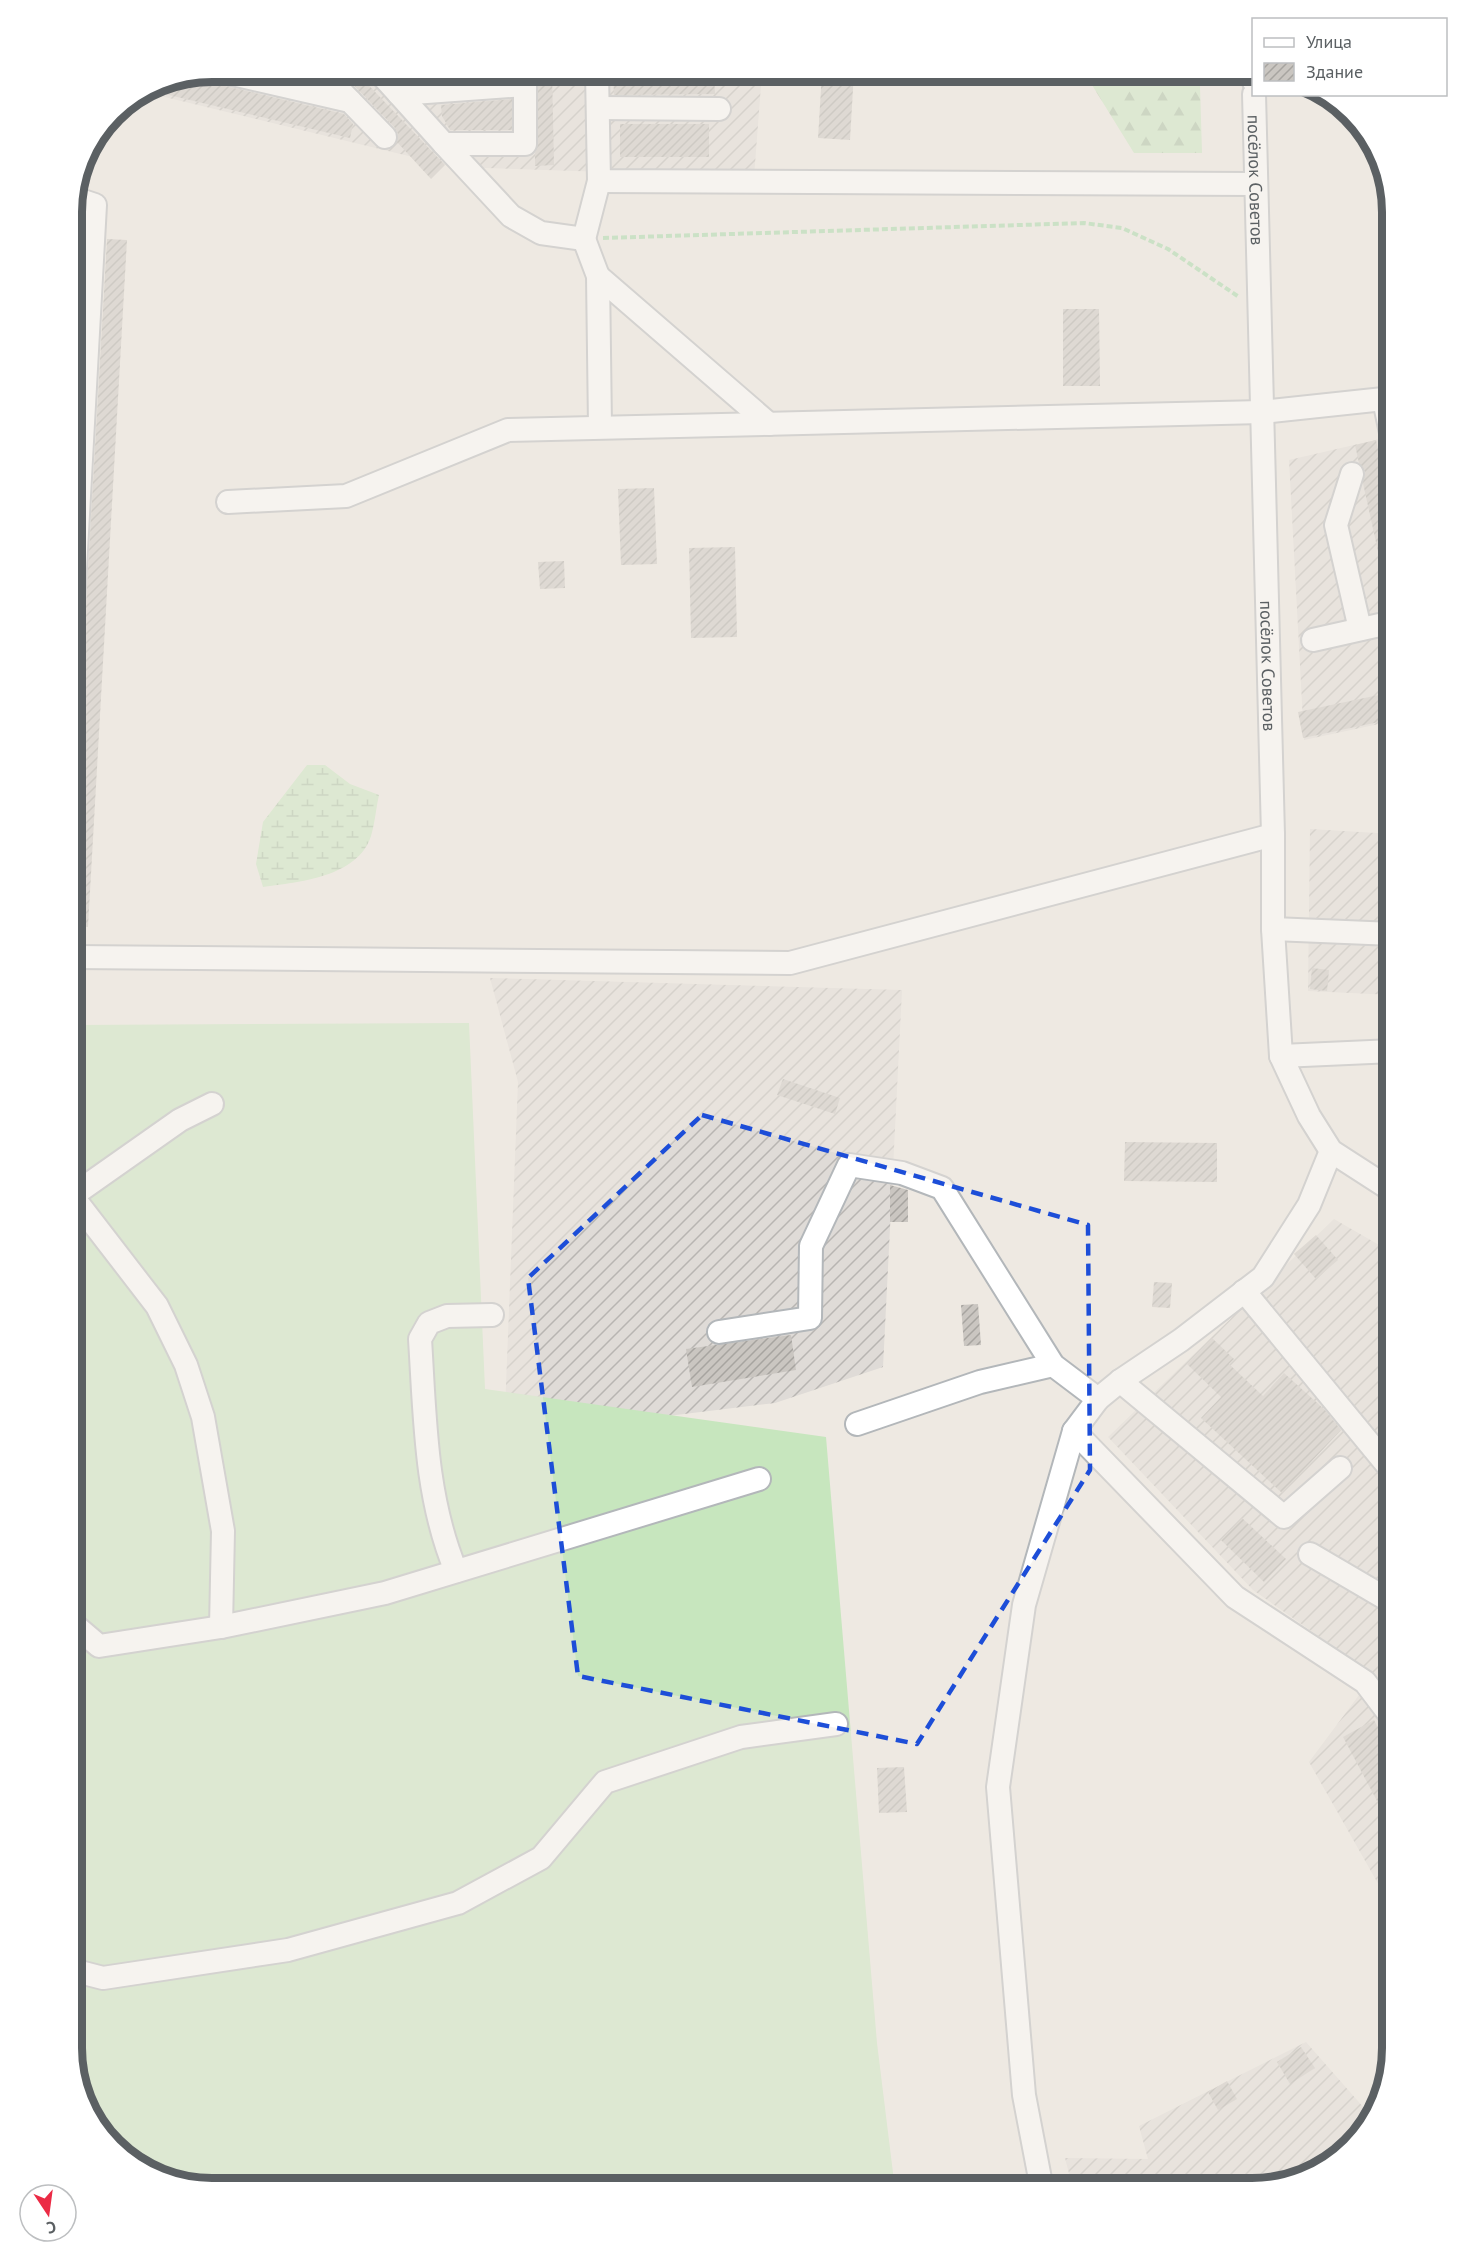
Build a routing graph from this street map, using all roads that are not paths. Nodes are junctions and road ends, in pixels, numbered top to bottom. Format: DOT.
graph roads {
  1 [pos="272,83"];
  2 [pos="333,83"];
  3 [pos="389,83"];
  4 [pos="491,83"];
  5 [pos="525,83"];
  6 [pos="597,83"];
  7 [pos="399,94"];
  8 [pos="1254,96"];
  9 [pos="350,101"];
  10 [pos="598,108"];
  11 [pos="719,109"];
  12 [pos="385,137"];
  13 [pos="444,144"];
  14 [pos="599,182"];
  15 [pos="1256,184"];
  16 [pos="83,201"];
  17 [pos="584,239"];
  18 [pos="598,276"];
  19 [pos="1382,400"];
  20 [pos="1262,412"];
  21 [pos="83,423"];
  22 [pos="769,424"];
  23 [pos="600,428"];
  24 [pos="1352,474"];
  25 [pos="228,502"];
  26 [pos="1382,624"];
  27 [pos="1360,629"];
  28 [pos="1313,640"];
  29 [pos="1273,835"];
  30 [pos="1273,929"];
  31 [pos="1382,934"];
  32 [pos="83,957"];
  33 [pos="1382,1051"];
  34 [pos="1281,1056"];
  35 [pos="212,1104"];
  36 [pos="1331,1151"];
  37 [pos="1382,1184"];
  38 [pos="83,1189"];
  39 [pos="83,1209"];
  40 [pos="1245,1291"];
  41 [pos="492,1315"];
  42 [pos="719,1332"];
  43 [pos="1053,1365"];
  44 [pos="1120,1381"];
  45 [pos="1098,1399"];
  46 [pos="857,1424"];
  47 [pos="1074,1431"];
  48 [pos="1382,1459"];
  49 [pos="1340,1468"];
  50 [pos="759,1479"];
  51 [pos="1310,1554"];
  52 [pos="456,1571"];
  53 [pos="1382,1597"];
  54 [pos="221,1626"];
  55 [pos="83,1632"];
  56 [pos="1382,1704"];
  57 [pos="836,1724"];
  58 [pos="83,1973"];
  59 [pos="1040,2178"];
  1 -- 9 [label="street"];
  2 -- 9 [label="street"];
  3 -- 7 [label="street"];
  4 -- 7 [label="street"];
  5 -- 13 [label="street"];
  6 -- 10 [label="street"];
  7 -- 13 [label="street"];
  8 -- 15 [label="street, посёлок Советов"];
  9 -- 12 [label="street"];
  10 -- 11 [label="street"];
  10 -- 14 [label="street"];
  13 -- 17 [label="street"];
  14 -- 15 [label="street"];
  14 -- 17 [label="street"];
  15 -- 20 [label="street, посёлок Советов"];
  16 -- 21 [label="street"];
  17 -- 18 [label="street"];
  18 -- 22 [label="street"];
  18 -- 23 [label="street"];
  19 -- 20 [label="street"];
  20 -- 22 [label="street"];
  20 -- 29 [label="street, посёлок Советов"];
  22 -- 23 [label="street"];
  23 -- 25 [label="street"];
  24 -- 27 [label="street"];
  26 -- 27 [label="street"];
  27 -- 28 [label="street"];
  29 -- 30 [label="street, посёлок Советов"];
  29 -- 32 [label="street"];
  30 -- 31 [label="street"];
  30 -- 34 [label="street, посёлок Советов"];
  33 -- 34 [label="street"];
  34 -- 36 [label="street, посёлок Советов"];
  35 -- 38 [label="street"];
  36 -- 37 [label="street, посёлок Советов"];
  36 -- 40 [label="street"];
  39 -- 54 [label="street"];
  40 -- 44 [label="street"];
  40 -- 48 [label="street"];
  41 -- 52 [label="street"];
  42 -- 43 [label="street"];
  43 -- 45 [label="street"];
  43 -- 46 [label="street"];
  44 -- 45 [label="street"];
  44 -- 49 [label="street"];
  45 -- 47 [label="street"];
  47 -- 56 [label="street"];
  47 -- 59 [label="street"];
  50 -- 52 [label="street"];
  51 -- 53 [label="street"];
  52 -- 54 [label="street"];
  54 -- 55 [label="street"];
  57 -- 58 [label="street"];
}
